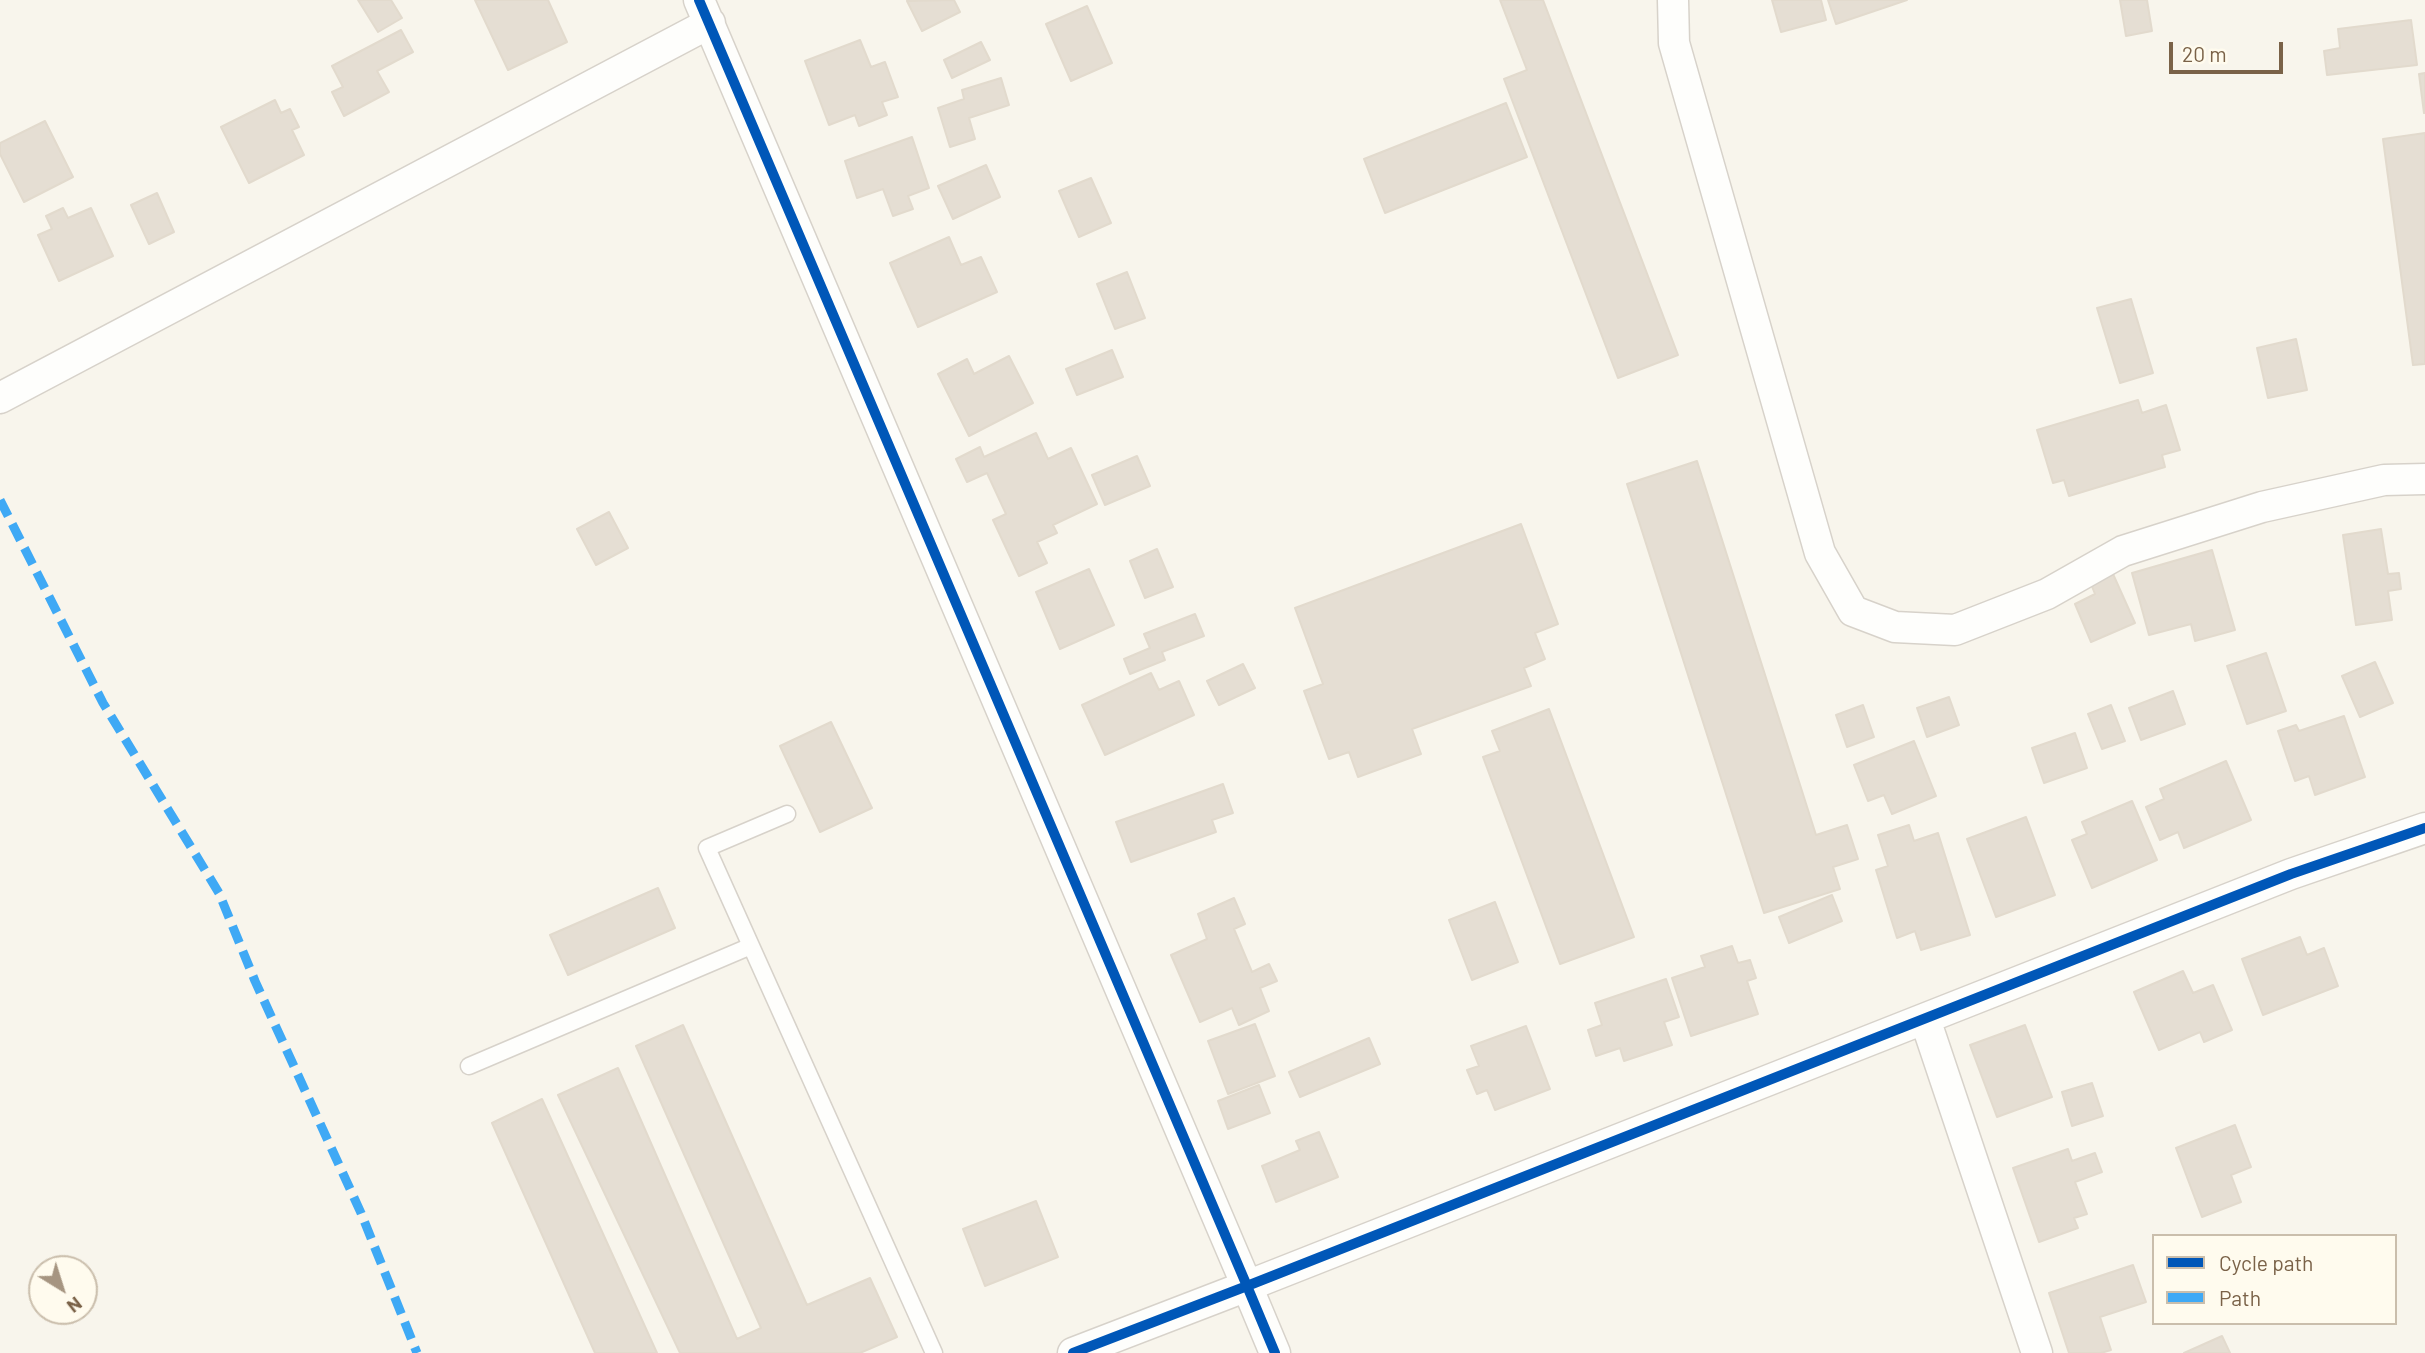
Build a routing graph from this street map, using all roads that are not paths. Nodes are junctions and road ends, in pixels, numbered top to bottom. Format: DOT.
graph roads {
  1 [pos="1673,0"];
  2 [pos="705,11"];
  3 [pos="0,398"];
  4 [pos="2425,479"];
  5 [pos="787,814"];
  6 [pos="2425,828"];
  7 [pos="751,946"];
  8 [pos="1925,1018"];
  9 [pos="469,1066"];
  10 [pos="1247,1286"];
  11 [pos="934,1353"];
  12 [pos="1073,1353"];
  13 [pos="1275,1353"];
  14 [pos="2037,1353"];
  1 -- 4 [label="street"];
  2 -- 3 [label="street"];
  2 -- 10 [label="street"];
  5 -- 7 [label="lane"];
  6 -- 8 [label="street"];
  7 -- 9 [label="lane"];
  7 -- 11 [label="lane"];
  8 -- 10 [label="street"];
  8 -- 14 [label="street"];
  10 -- 12 [label="street"];
  10 -- 13 [label="street"];
}
